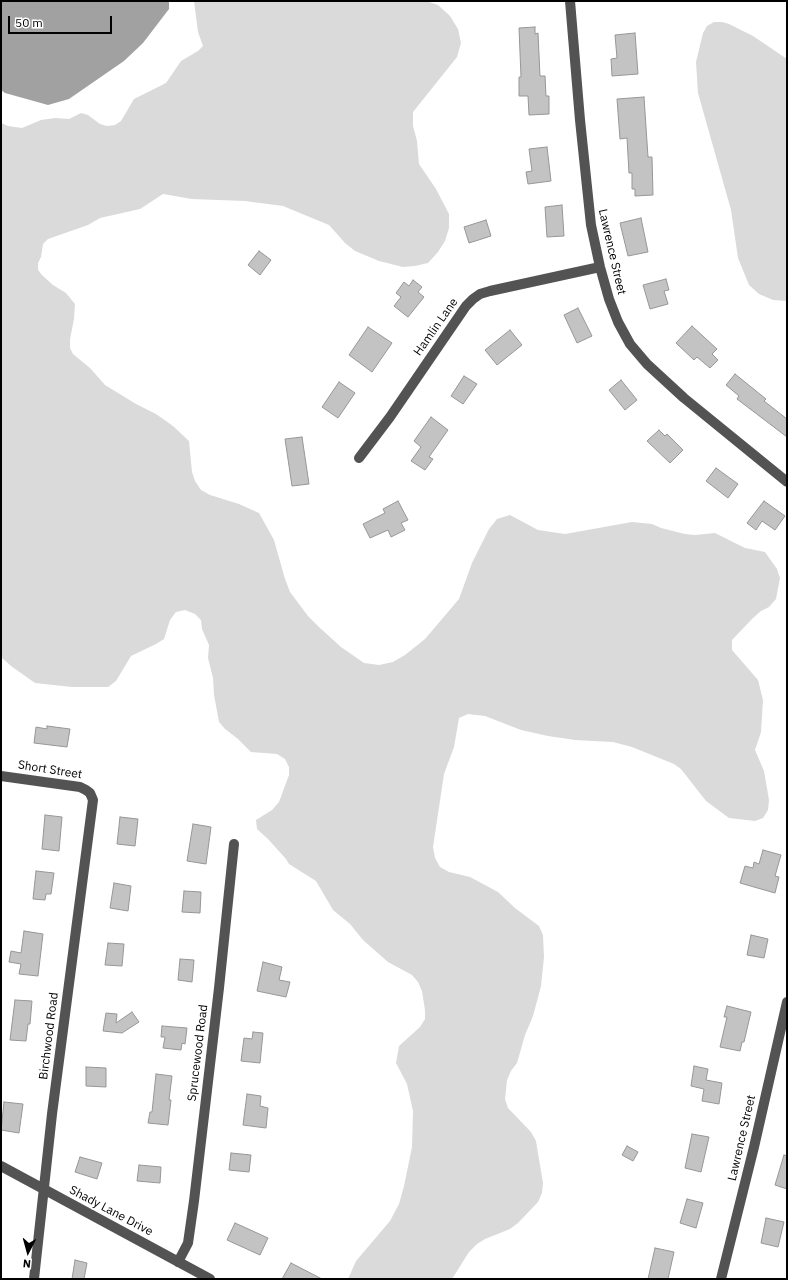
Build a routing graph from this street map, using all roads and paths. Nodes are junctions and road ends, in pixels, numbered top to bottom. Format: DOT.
graph roads {
  1 [pos="570,1"];
  2 [pos="600,267"];
  3 [pos="359,458"];
  4 [pos="787,482"];
  5 [pos="1,776"];
  6 [pos="92,796"];
  7 [pos="234,844"];
  8 [pos="787,1002"];
  9 [pos="1,1166"];
  10 [pos="44,1190"];
  11 [pos="178,1262"];
  12 [pos="34,1279"];
  13 [pos="210,1279"];
  14 [pos="721,1279"];
  1 -- 2 [label="street, Lawrence Street"];
  2 -- 3 [label="street, Hamlin Lane"];
  2 -- 4 [label="street, Lawrence Street"];
  5 -- 6 [label="street, Short Street"];
  6 -- 10 [label="street, Birchwood Road"];
  7 -- 11 [label="street, Sprucewood Road"];
  8 -- 14 [label="street, Lawrence Street"];
  9 -- 10 [label="street, Shady Lane Drive"];
  10 -- 11 [label="street, Shady Lane Drive"];
  10 -- 12 [label="street, Birchwood Road"];
  11 -- 13 [label="street, Shady Lane Drive"];
}
